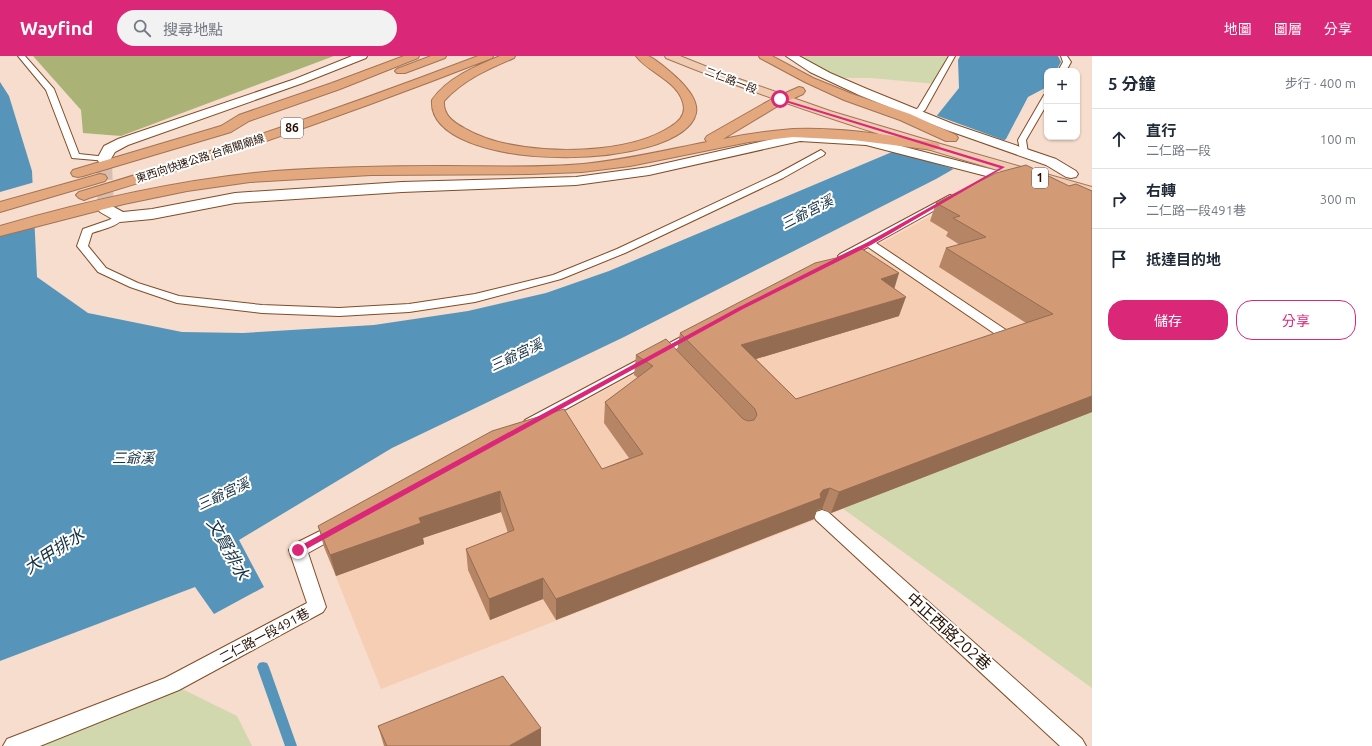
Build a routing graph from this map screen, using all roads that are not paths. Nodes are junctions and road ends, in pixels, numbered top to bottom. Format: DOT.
graph roads {
  1 [pos="21,56"];
  2 [pos="362,56"];
  3 [pos="414,56"];
  4 [pos="441,56"];
  5 [pos="465,56"];
  6 [pos="488,56"];
  7 [pos="510,56"];
  8 [pos="641,56"];
  9 [pos="670,56"];
  10 [pos="764,56"];
  11 [pos="791,56"];
  12 [pos="952,56"];
  13 [pos="1064,56"];
  14 [pos="1064,68"];
  15 [pos="785,86"];
  16 [pos="803,92"];
  17 [pos="822,98"];
  18 [pos="780,99"];
  19 [pos="1044,102"];
  20 [pos="910,115"];
  21 [pos="226,129"];
  22 [pos="873,136"];
  23 [pos="821,153"];
  24 [pos="1024,153"];
  25 [pos="669,154"];
  26 [pos="104,159"];
  27 [pos="994,165"];
  28 [pos="1071,174"];
  29 [pos="1092,180"];
  30 [pos="95,191"];
  31 [pos="1092,192"];
  32 [pos="960,193"];
  33 [pos="0,197"];
  34 [pos="0,207"];
  35 [pos="120,217"];
  36 [pos="0,220"];
  37 [pos="0,231"];
  38 [pos="869,244"];
  39 [pos="834,261"];
  40 [pos="706,327"];
  41 [pos="1005,335"];
  42 [pos="665,350"];
  43 [pos="676,361"];
  44 [pos="520,429"];
  45 [pos="822,516"];
  46 [pos="347,523"];
  47 [pos="14,746"];
  48 [pos="1075,746"];
  1 -- 26 [label="lane"];
  2 -- 26 [label="street"];
  3 -- 21 [label="highway"];
  4 -- 21 [label="highway"];
  5 -- 30 [label="highway, 東西向快速公路 台南關廟線 / 86"];
  6 -- 30 [label="highway, 東西向快速公路 台南關廟線 / 86"];
  7 -- 8 [label="highway"];
  9 -- 18 [label="main road, 二仁路一段 / 1"];
  10 -- 20 [label="highway"];
  11 -- 20 [label="street"];
  12 -- 20 [label="lane"];
  13 -- 14 [label="lane"];
  15 -- 16 [label="main road"];
  16 -- 18 [label="highway"];
  17 -- 20 [label="main road, 二仁路一段 / 1"];
  18 -- 22 [label="main road, 二仁路一段 / 1"];
  18 -- 25 [label="highway"];
  19 -- 24 [label="lane"];
  20 -- 27 [label="street"];
  20 -- 27 [label="main road, 二仁路一段 / 1"];
  21 -- 30 [label="highway"];
  22 -- 25 [label="highway"];
  22 -- 27 [label="street"];
  22 -- 27 [label="main road, 二仁路一段 / 1"];
  22 -- 35 [label="street"];
  23 -- 35 [label="lane"];
  24 -- 27 [label="street"];
  24 -- 28 [label="street"];
  25 -- 30 [label="highway"];
  27 -- 28 [label="main road, 二仁路一段 / 1"];
  27 -- 31 [label="main road, 二仁路一段 / 1"];
  28 -- 29 [label="main road, 二仁路一段 / 1"];
  30 -- 33 [label="highway"];
  30 -- 34 [label="highway, 東西向快速公路 台南關廟線 / 86"];
  30 -- 35 [label="street"];
  30 -- 36 [label="highway, 東西向快速公路 台南關廟線 / 86"];
  30 -- 37 [label="highway"];
  32 -- 38 [label="lane"];
  38 -- 39 [label="lane"];
  38 -- 41 [label="lane"];
  40 -- 42 [label="lane"];
  42 -- 43 [label="lane"];
  42 -- 44 [label="lane"];
  45 -- 48 [label="lane, 中正西路202巷"];
  46 -- 47 [label="lane, 二仁路一段491巷"];
}
